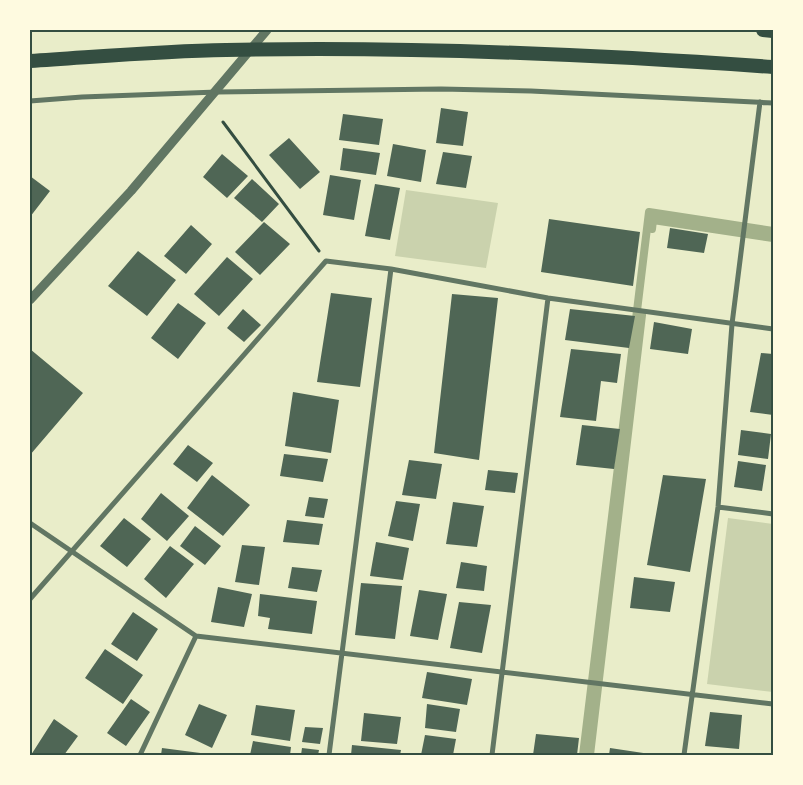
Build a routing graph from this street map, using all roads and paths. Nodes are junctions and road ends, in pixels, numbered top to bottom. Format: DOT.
graph roads {
  1 [pos="267,30"];
  2 [pos="763,30"];
  3 [pos="773,31"];
  4 [pos="30,61"];
  5 [pos="773,67"];
  6 [pos="217,92"];
  7 [pos="30,101"];
  8 [pos="760,102"];
  9 [pos="773,103"];
  10 [pos="223,122"];
  11 [pos="326,261"];
  12 [pos="391,269"];
  13 [pos="548,298"];
  14 [pos="30,300"];
  15 [pos="732,324"];
  16 [pos="773,329"];
  17 [pos="718,507"];
  18 [pos="773,514"];
  19 [pos="30,523"];
  20 [pos="70,552"];
  21 [pos="30,598"];
  22 [pos="196,636"];
  23 [pos="342,654"];
  24 [pos="503,672"];
  25 [pos="692,694"];
  26 [pos="773,704"];
  27 [pos="140,755"];
  28 [pos="329,755"];
  29 [pos="492,755"];
  30 [pos="684,755"];
  1 -- 6 [label="street"];
  2 -- 3 [label="highway"];
  4 -- 5 [label="highway"];
  6 -- 7 [label="street"];
  6 -- 8 [label="street"];
  6 -- 14 [label="street"];
  8 -- 9 [label="street"];
  8 -- 15 [label="street"];
  10 -- 11 [label="path"];
  11 -- 12 [label="street"];
  11 -- 20 [label="street"];
  12 -- 13 [label="street"];
  12 -- 23 [label="street"];
  13 -- 15 [label="street"];
  13 -- 24 [label="street"];
  15 -- 16 [label="street"];
  15 -- 17 [label="street"];
  17 -- 18 [label="street"];
  17 -- 25 [label="street"];
  19 -- 20 [label="street"];
  20 -- 21 [label="street"];
  20 -- 22 [label="street"];
  22 -- 23 [label="street"];
  22 -- 27 [label="street"];
  23 -- 24 [label="street"];
  23 -- 28 [label="street"];
  24 -- 25 [label="street"];
  24 -- 29 [label="street"];
  25 -- 26 [label="street"];
  25 -- 30 [label="street"];
}
